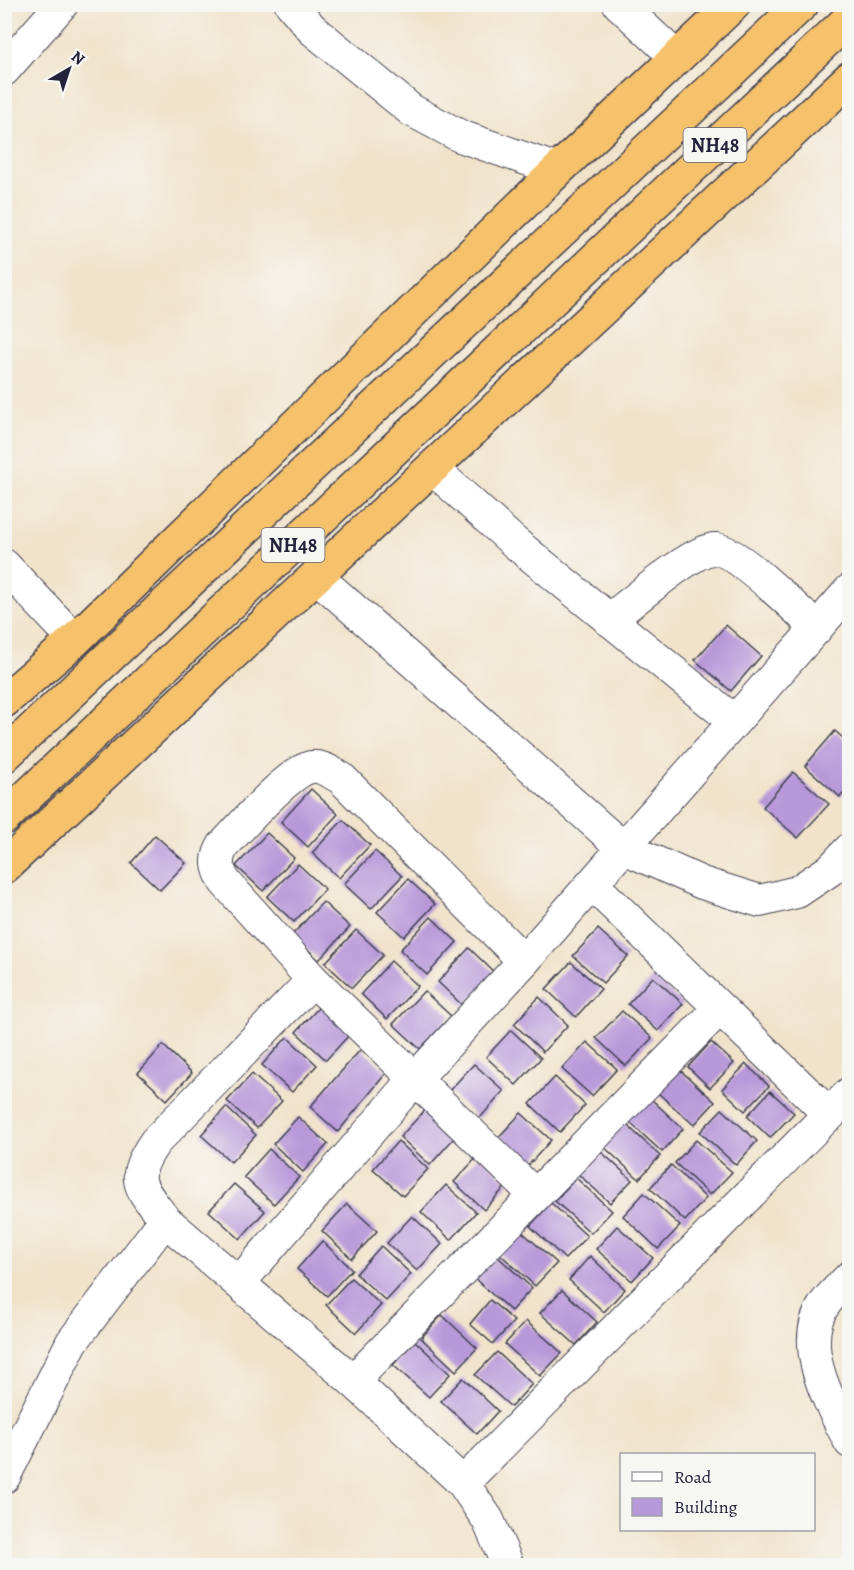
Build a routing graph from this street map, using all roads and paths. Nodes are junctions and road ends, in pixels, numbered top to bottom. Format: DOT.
graph roads {
  1 [pos="62,4"];
  2 [pos="291,4"];
  3 [pos="619,4"];
  4 [pos="734,4"];
  5 [pos="802,4"];
  6 [pos="849,18"];
  7 [pos="677,58"];
  8 [pos="4,70"];
  9 [pos="849,78"];
  10 [pos="558,170"];
  11 [pos="432,468"];
  12 [pos="4,565"];
  13 [pos="316,576"];
  14 [pos="849,590"];
  15 [pos="609,620"];
  16 [pos="818,628"];
  17 [pos="75,640"];
  18 [pos="4,700"];
  19 [pos="734,721"];
  20 [pos="4,756"];
  21 [pos="4,818"];
  22 [pos="622,847"];
  23 [pos="849,849"];
  24 [pos="4,867"];
  25 [pos="592,884"];
  26 [pos="524,961"];
  27 [pos="313,980"];
  28 [pos="719,1009"];
  29 [pos="414,1080"];
  30 [pos="840,1104"];
  31 [pos="535,1195"];
  32 [pos="165,1220"];
  33 [pos="849,1277"];
  34 [pos="239,1283"];
  35 [pos="353,1381"];
  36 [pos="849,1442"];
  37 [pos="4,1477"];
  38 [pos="463,1483"];
  39 [pos="508,1566"];
  1 -- 8 [label="street"];
  2 -- 10 [label="street"];
  3 -- 7 [label="street"];
  4 -- 7 [label="highway"];
  5 -- 20 [label="highway, NH48"];
  6 -- 21 [label="highway, NH48"];
  7 -- 10 [label="highway"];
  9 -- 11 [label="highway"];
  10 -- 17 [label="highway"];
  11 -- 13 [label="highway"];
  11 -- 15 [label="street"];
  12 -- 17 [label="street"];
  13 -- 22 [label="street"];
  13 -- 24 [label="highway"];
  14 -- 16 [label="street"];
  15 -- 16 [label="street"];
  15 -- 19 [label="street"];
  16 -- 19 [label="street"];
  17 -- 18 [label="highway"];
  19 -- 22 [label="street"];
  22 -- 23 [label="street"];
  22 -- 25 [label="street"];
  25 -- 26 [label="street"];
  25 -- 28 [label="street"];
  26 -- 27 [label="street"];
  26 -- 29 [label="street"];
  27 -- 29 [label="street"];
  27 -- 32 [label="street"];
  28 -- 30 [label="street"];
  28 -- 31 [label="street"];
  29 -- 31 [label="street"];
  29 -- 34 [label="street"];
  30 -- 38 [label="street"];
  31 -- 35 [label="street"];
  32 -- 34 [label="street"];
  32 -- 37 [label="street"];
  33 -- 36 [label="street"];
  34 -- 35 [label="street"];
  35 -- 38 [label="street"];
  38 -- 39 [label="street"];
}
